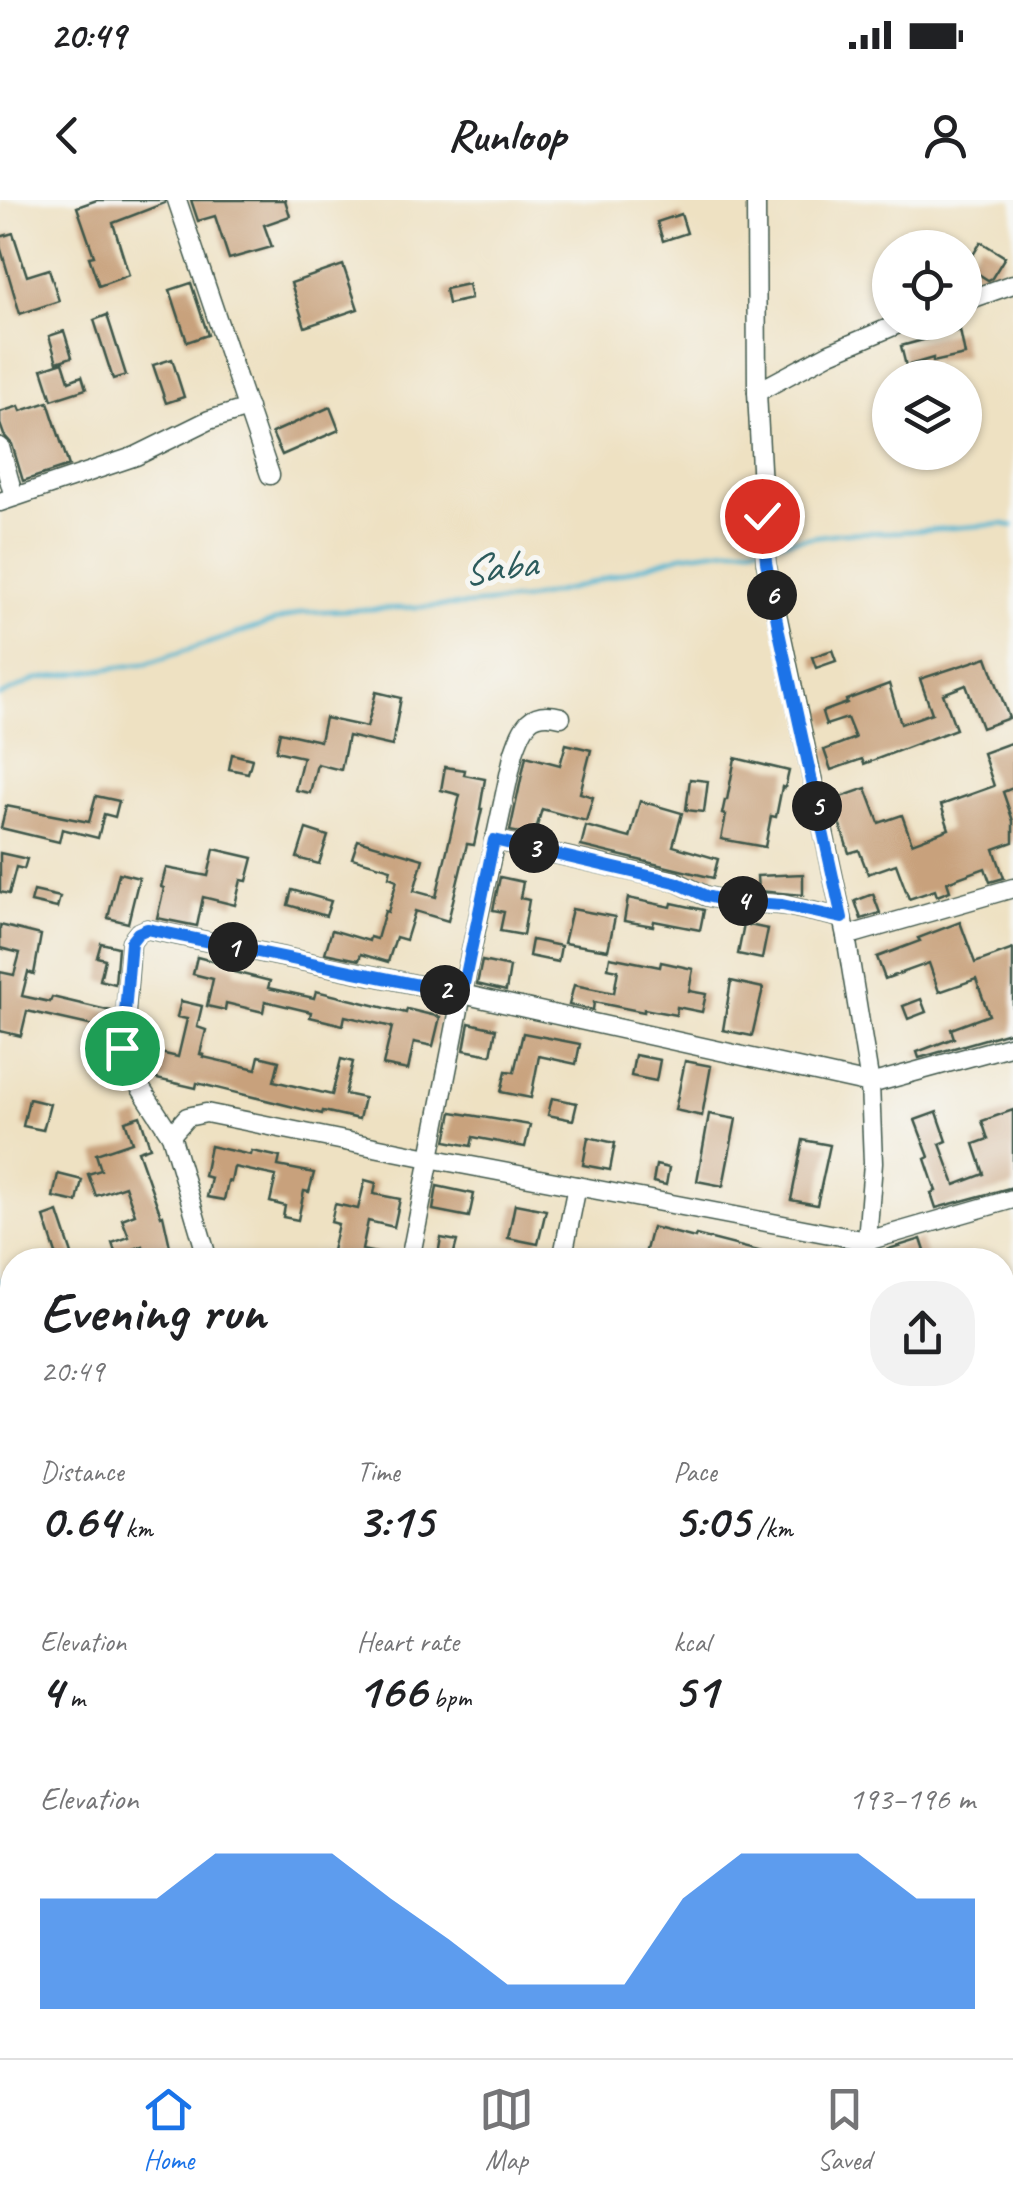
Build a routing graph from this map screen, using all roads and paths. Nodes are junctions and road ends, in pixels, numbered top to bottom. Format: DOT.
graph roads {
  1 [pos="177,200"];
  2 [pos="756,200"];
  3 [pos="1013,284"];
  4 [pos="982,295"];
  5 [pos="872,335"];
  6 [pos="758,392"];
  7 [pos="248,408"];
  8 [pos="0,448"];
  9 [pos="270,475"];
  10 [pos="7,500"];
  11 [pos="561,717"];
  12 [pos="494,840"];
  13 [pos="1013,888"];
  14 [pos="844,927"];
  15 [pos="462,994"];
  16 [pos="1013,1045"];
  17 [pos="870,1084"];
  18 [pos="172,1135"];
  19 [pos="429,1158"];
  20 [pos="576,1186"];
  21 [pos="1013,1199"];
  22 [pos="867,1241"];
  23 [pos="205,1248"];
  24 [pos="412,1248"];
  25 [pos="564,1248"];
  26 [pos="865,1248"];
  1 -- 7 [label="street"];
  2 -- 6 [label="street"];
  3 -- 4 [label="street"];
  5 -- 6 [label="street"];
  6 -- 14 [label="street"];
  7 -- 9 [label="street"];
  7 -- 10 [label="street"];
  8 -- 10 [label="street"];
  11 -- 12 [label="street"];
  12 -- 14 [label="street"];
  12 -- 15 [label="street"];
  13 -- 14 [label="street"];
  14 -- 17 [label="street"];
  15 -- 17 [label="street"];
  15 -- 18 [label="street"];
  15 -- 19 [label="street"];
  16 -- 17 [label="street"];
  17 -- 22 [label="street"];
  18 -- 19 [label="street"];
  18 -- 23 [label="street"];
  19 -- 20 [label="street"];
  19 -- 24 [label="street"];
  20 -- 22 [label="street"];
  20 -- 25 [label="street"];
  21 -- 22 [label="street"];
  22 -- 26 [label="street"];
}
